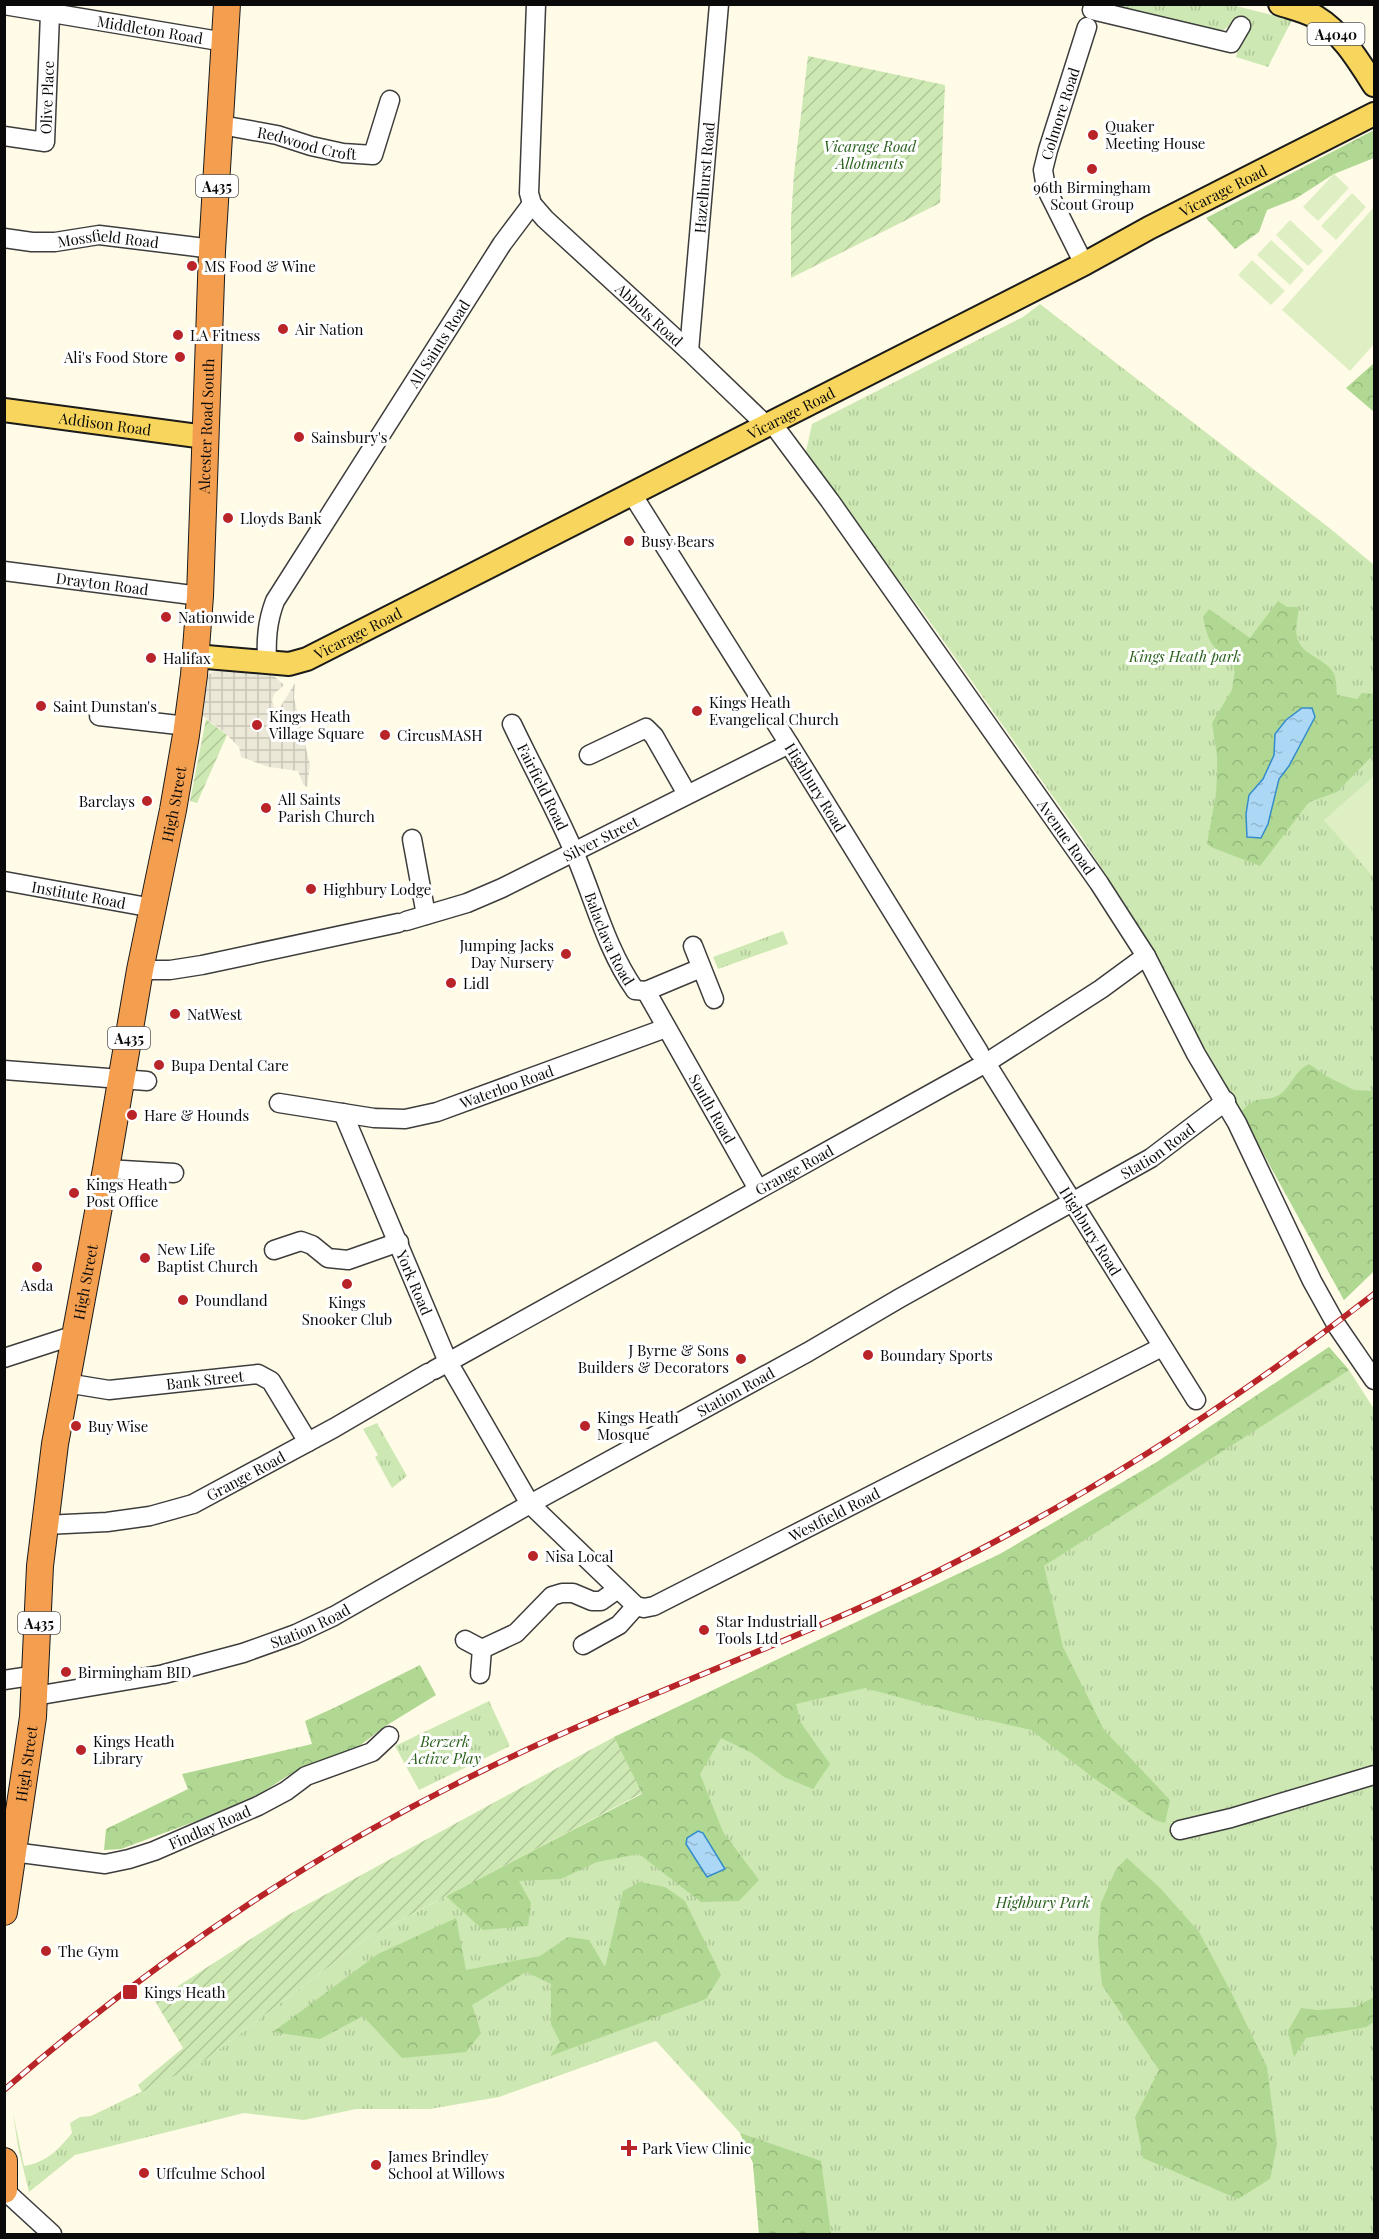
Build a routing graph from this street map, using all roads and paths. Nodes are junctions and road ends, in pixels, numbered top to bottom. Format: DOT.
graph roads {
  1 [pos="227,4"];
  2 [pos="536,4"];
  3 [pos="718,4"];
  4 [pos="1280,4"];
  5 [pos="4,5"];
  6 [pos="50,14"];
  7 [pos="1091,14"];
  8 [pos="1241,26"];
  9 [pos="225,42"];
  10 [pos="1374,85"];
  11 [pos="390,100"];
  12 [pos="1374,114"];
  13 [pos="221,125"];
  14 [pos="4,136"];
  15 [pos="532,204"];
  16 [pos="4,238"];
  17 [pos="213,249"];
  18 [pos="1084,264"];
  19 [pos="689,351"];
  20 [pos="4,410"];
  21 [pos="770,424"];
  22 [pos="205,437"];
  23 [pos="632,494"];
  24 [pos="4,571"];
  25 [pos="200,596"];
  26 [pos="195,656"];
  27 [pos="267,663"];
  28 [pos="99,716"];
  29 [pos="512,724"];
  30 [pos="187,726"];
  31 [pos="789,744"];
  32 [pos="589,755"];
  33 [pos="687,794"];
  34 [pos="412,839"];
  35 [pos="574,852"];
  36 [pos="4,881"];
  37 [pos="153,908"];
  38 [pos="426,915"];
  39 [pos="693,946"];
  40 [pos="1146,956"];
  41 [pos="701,968"];
  42 [pos="140,970"];
  43 [pos="646,991"];
  44 [pos="714,999"];
  45 [pos="666,1028"];
  46 [pos="982,1057"];
  47 [pos="4,1070"];
  48 [pos="122,1078"];
  49 [pos="147,1081"];
  50 [pos="1226,1101"];
  51 [pos="279,1102"];
  52 [pos="343,1113"];
  53 [pos="106,1169"];
  54 [pos="174,1173"];
  55 [pos="758,1189"];
  56 [pos="1072,1202"];
  57 [pos="399,1242"];
  58 [pos="274,1250"];
  59 [pos="75,1335"];
  60 [pos="1162,1347"];
  61 [pos="4,1358"];
  62 [pos="437,1368"];
  63 [pos="1374,1380"];
  64 [pos="66,1383"];
  65 [pos="1196,1400"];
  66 [pos="308,1442"];
  67 [pos="530,1504"];
  68 [pos="45,1525"];
  69 [pos="618,1589"];
  70 [pos="636,1606"];
  71 [pos="465,1640"];
  72 [pos="583,1645"];
  73 [pos="482,1649"];
  74 [pos="480,1674"];
  75 [pos="4,1680"];
  76 [pos="35,1687"];
  77 [pos="389,1736"];
  78 [pos="1374,1775"];
  79 [pos="1180,1830"];
  80 [pos="14,1852"];
  81 [pos="4,1912"];
  82 [pos="4,2161"];
  83 [pos="4,2190"];
  84 [pos="52,2235"];
  1 -- 9 [label="highway, Alcester Road South / A435"];
  2 -- 15 [label="street"];
  3 -- 19 [label="street, Hazelhurst Road"];
  4 -- 10 [label="main road, A4040"];
  5 -- 6 [label="street, Middleton Road"];
  6 -- 9 [label="street, Middleton Road"];
  6 -- 14 [label="street, Olive Place"];
  7 -- 8 [label="street"];
  7 -- 18 [label="street, Colmore Road"];
  9 -- 13 [label="highway, Alcester Road South / A435"];
  11 -- 13 [label="street, Redwood Croft"];
  12 -- 18 [label="main road, Vicarage Road"];
  13 -- 17 [label="highway, Alcester Road South / A435"];
  15 -- 19 [label="street, Abbots Road"];
  15 -- 27 [label="street, All Saints Road"];
  16 -- 17 [label="street, Mossfield Road"];
  17 -- 22 [label="highway, Alcester Road South / A435"];
  18 -- 21 [label="main road, Vicarage Road"];
  19 -- 21 [label="street, Abbots Road"];
  20 -- 22 [label="main road, Addison Road"];
  21 -- 23 [label="main road, Vicarage Road"];
  21 -- 40 [label="street, Avenue Road"];
  22 -- 25 [label="highway, Alcester Road South / A435"];
  23 -- 27 [label="main road, Vicarage Road"];
  23 -- 31 [label="street, Highbury Road"];
  24 -- 25 [label="street, Drayton Road"];
  25 -- 26 [label="highway, A435"];
  26 -- 27 [label="main road, Vicarage Road"];
  26 -- 30 [label="highway, High Street / A435"];
  28 -- 30 [label="street"];
  29 -- 35 [label="street, Fairfield Road"];
  30 -- 37 [label="highway, High Street / A435"];
  31 -- 33 [label="street, Silver Street"];
  31 -- 46 [label="street, Highbury Road"];
  32 -- 33 [label="street"];
  33 -- 35 [label="street, Silver Street"];
  34 -- 38 [label="street"];
  35 -- 38 [label="street, Silver Street"];
  35 -- 43 [label="street, Balaclava Road"];
  36 -- 37 [label="street, Institute Road"];
  37 -- 42 [label="highway, High Street / A435"];
  38 -- 42 [label="street, Silver Street"];
  39 -- 41 [label="street"];
  40 -- 46 [label="street, Grange Road"];
  40 -- 50 [label="street, Avenue Road"];
  41 -- 43 [label="street, Balaclava Road"];
  41 -- 44 [label="street"];
  42 -- 48 [label="highway, High Street / A435"];
  43 -- 45 [label="street, South Road"];
  45 -- 52 [label="street, Waterloo Road"];
  45 -- 55 [label="street, South Road"];
  46 -- 55 [label="street, Grange Road"];
  46 -- 56 [label="street, Highbury Road"];
  47 -- 48 [label="street"];
  48 -- 49 [label="street"];
  48 -- 53 [label="highway, High Street / A435"];
  50 -- 56 [label="street, Station Road"];
  50 -- 63 [label="street, Avenue Road"];
  51 -- 52 [label="street"];
  52 -- 57 [label="street, York Road"];
  53 -- 54 [label="street"];
  53 -- 59 [label="highway, High Street / A435"];
  55 -- 62 [label="street, Grange Road"];
  56 -- 60 [label="street, Highbury Road"];
  56 -- 67 [label="street, Station Road"];
  57 -- 58 [label="street"];
  57 -- 62 [label="street, York Road"];
  59 -- 61 [label="street"];
  59 -- 64 [label="highway, High Street / A435"];
  60 -- 65 [label="street, Highbury Road"];
  60 -- 70 [label="street, Westfield Road"];
  62 -- 66 [label="street, Grange Road"];
  62 -- 67 [label="street, York Road"];
  64 -- 66 [label="street, Bank Street"];
  64 -- 68 [label="highway, High Street / A435"];
  66 -- 68 [label="street, Grange Road"];
  67 -- 69 [label="street"];
  67 -- 76 [label="street, Station Road"];
  68 -- 76 [label="highway, High Street / A435"];
  69 -- 70 [label="street"];
  69 -- 73 [label="street"];
  70 -- 72 [label="street"];
  71 -- 73 [label="street"];
  73 -- 74 [label="street"];
  75 -- 76 [label="street, Station Road"];
  76 -- 80 [label="highway, High Street / A435"];
  77 -- 80 [label="street, Findlay Road"];
  78 -- 79 [label="street"];
  80 -- 81 [label="highway, High Street / A435"];
  82 -- 83 [label="highway"];
  83 -- 84 [label="street"];
}
